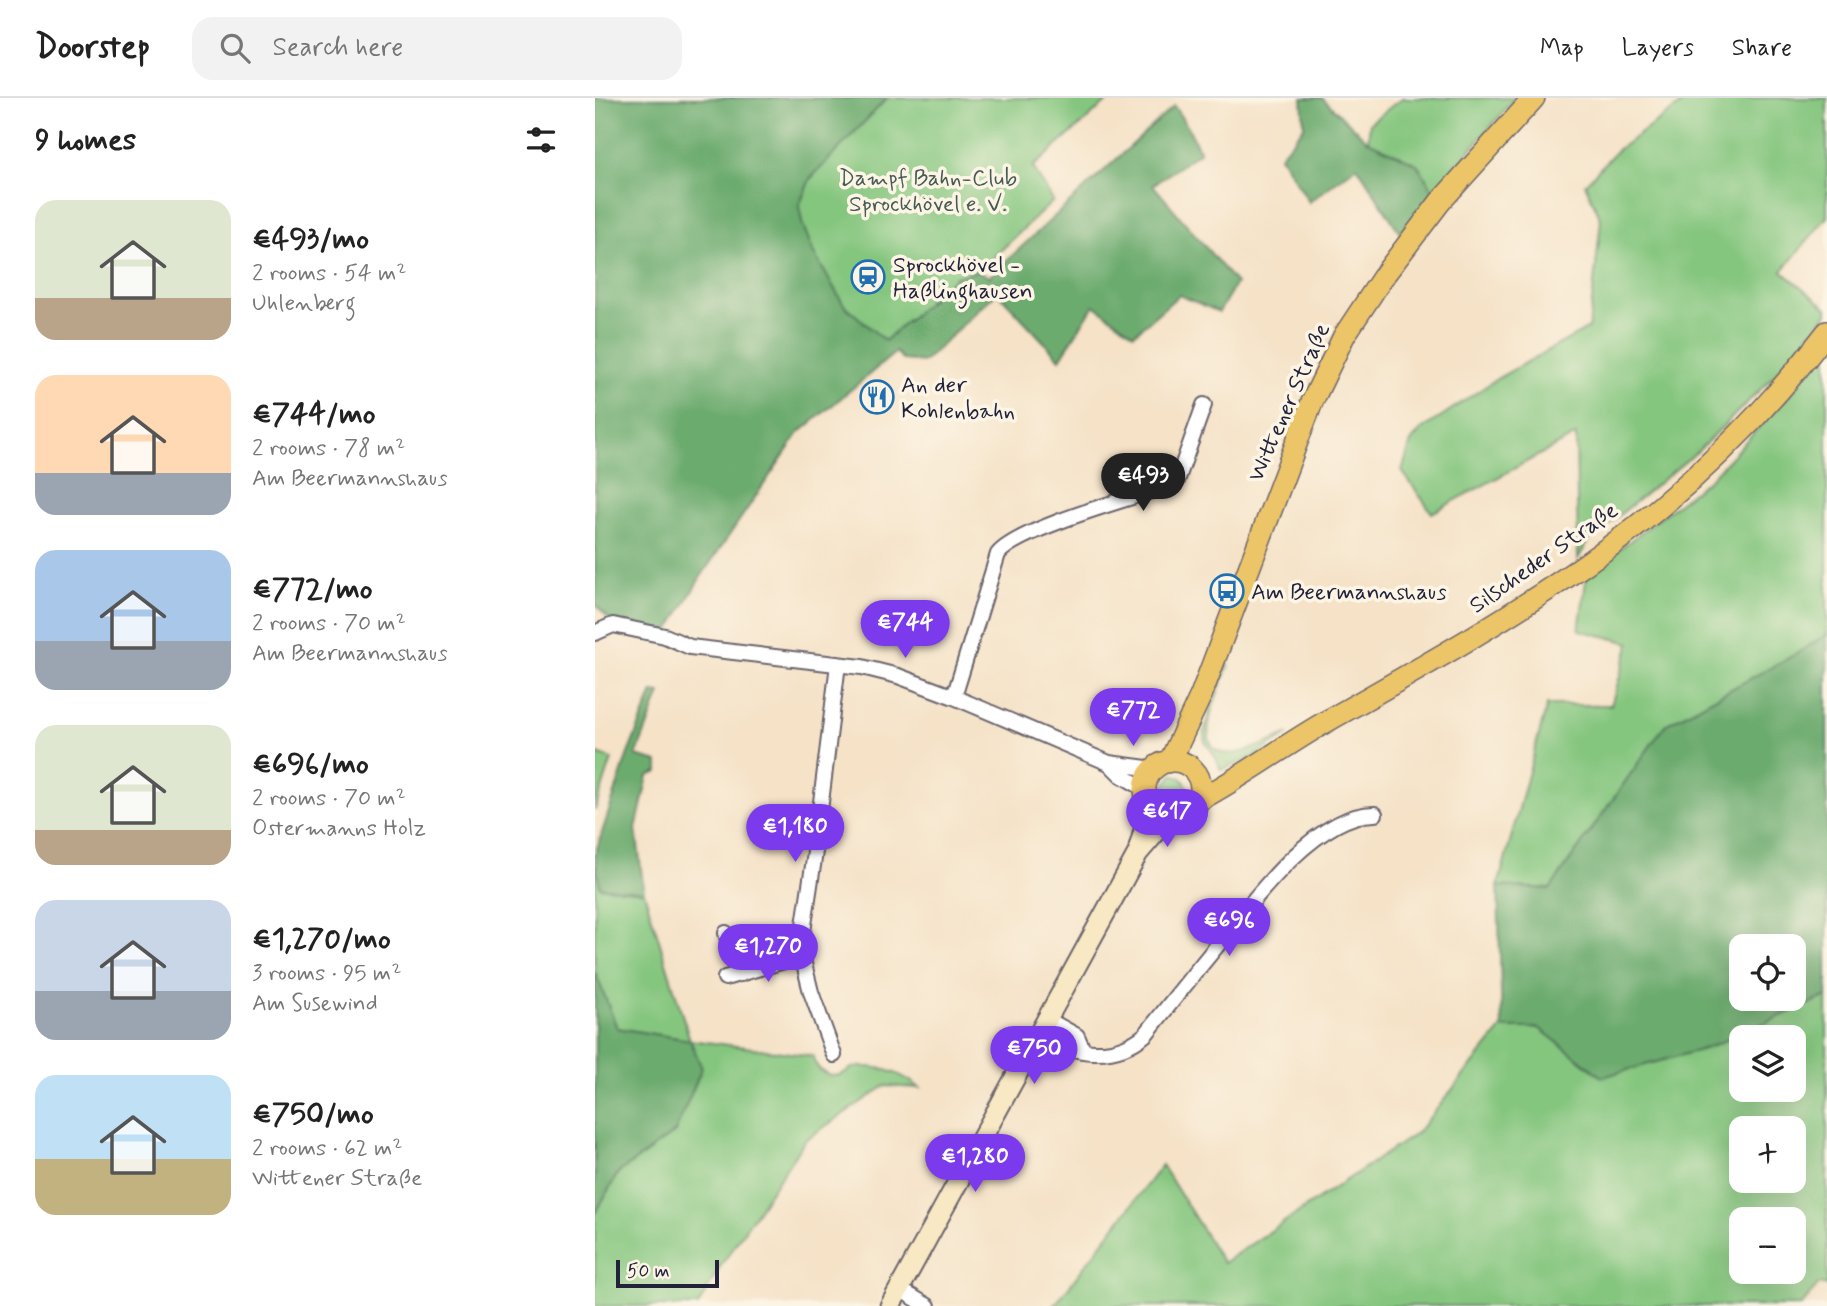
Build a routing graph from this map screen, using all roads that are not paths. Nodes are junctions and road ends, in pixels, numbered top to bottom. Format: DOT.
graph roads {
  1 [pos="1534,98"];
  2 [pos="1827,332"];
  3 [pos="1204,405"];
  4 [pos="595,633"];
  5 [pos="838,664"];
  6 [pos="1201,695"];
  7 [pos="954,697"];
  8 [pos="1109,763"];
  9 [pos="1161,766"];
  10 [pos="1246,770"];
  11 [pos="1195,772"];
  12 [pos="1199,800"];
  13 [pos="1155,804"];
  14 [pos="1375,814"];
  15 [pos="726,933"];
  16 [pos="802,956"];
  17 [pos="741,974"];
  18 [pos="725,978"];
  19 [pos="1043,1029"];
  20 [pos="834,1055"];
  21 [pos="895,1297"];
  22 [pos="928,1306"];
  1 -- 6 [label="main road, Wittener Straße"];
  2 -- 10 [label="main road, Silscheder Straße"];
  3 -- 7 [label="street"];
  4 -- 5 [label="street"];
  5 -- 7 [label="street"];
  5 -- 16 [label="street"];
  6 -- 9 [label="main road, Wittener Straße"];
  6 -- 11 [label="main road, Wittener Straße"];
  7 -- 8 [label="street"];
  8 -- 9 [label="street"];
  8 -- 13 [label="street"];
  9 -- 11 [label="main road"];
  9 -- 13 [label="main road"];
  10 -- 11 [label="main road, Silscheder Straße"];
  10 -- 12 [label="main road, Silscheder Straße"];
  11 -- 12 [label="main road"];
  12 -- 13 [label="main road"];
  13 -- 19 [label="main road"];
  14 -- 19 [label="street"];
  15 -- 17 [label="street"];
  16 -- 17 [label="street"];
  16 -- 20 [label="street"];
  17 -- 18 [label="street"];
  19 -- 21 [label="main road"];
  21 -- 22 [label="street"];
}
